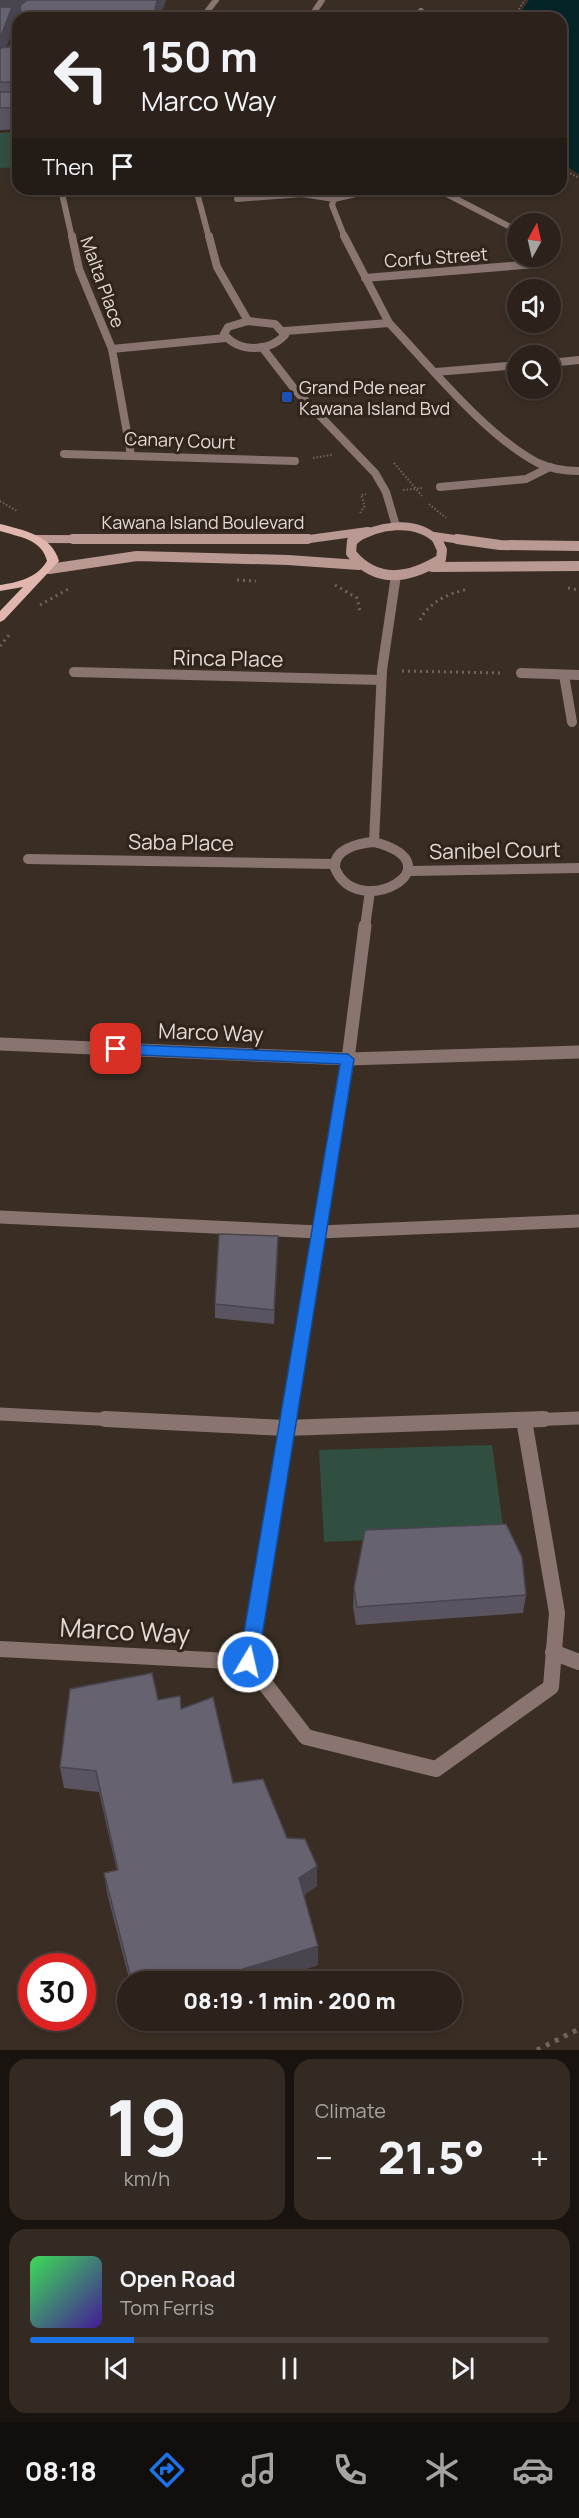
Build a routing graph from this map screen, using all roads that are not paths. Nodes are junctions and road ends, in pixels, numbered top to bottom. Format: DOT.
graph roads {
  1 [pos="216,0"];
  2 [pos="207,12"];
  3 [pos="12,44"];
  4 [pos="3,64"];
  5 [pos="62,195"];
  6 [pos="198,195"];
  7 [pos="351,195"];
  8 [pos="451,195"];
  9 [pos="237,199"];
  10 [pos="334,199"];
  11 [pos="507,225"];
  12 [pos="508,267"];
  13 [pos="365,278"];
  14 [pos="248,321"];
  15 [pos="389,323"];
  16 [pos="285,331"];
  17 [pos="225,338"];
  18 [pos="262,347"];
  19 [pos="112,349"];
  20 [pos="579,360"];
  21 [pos="561,362"];
  22 [pos="507,366"];
  23 [pos="436,372"];
  24 [pos="64,454"];
  25 [pos="131,455"];
  26 [pos="295,461"];
  27 [pos="550,467"];
  28 [pos="579,471"];
  29 [pos="440,487"];
  30 [pos="396,526"];
  31 [pos="0,527"];
  32 [pos="368,531"];
  33 [pos="0,535"];
  34 [pos="21,535"];
  35 [pos="432,536"];
  36 [pos="37,539"];
  37 [pos="579,546"];
  38 [pos="359,565"];
  39 [pos="579,566"];
  40 [pos="432,567"];
  41 [pos="49,569"];
  42 [pos="396,575"];
  43 [pos="39,578"];
  44 [pos="0,588"];
  45 [pos="0,618"];
  46 [pos="74,672"];
  47 [pos="521,674"];
  48 [pos="381,675"];
  49 [pos="564,675"];
  50 [pos="579,675"];
  51 [pos="572,722"];
  52 [pos="374,842"];
  53 [pos="28,859"];
  54 [pos="334,864"];
  55 [pos="579,868"];
  56 [pos="411,871"];
  57 [pos="370,891"];
  58 [pos="0,1044"];
  59 [pos="579,1053"];
  60 [pos="348,1059"];
  61 [pos="0,1217"];
  62 [pos="579,1221"];
  63 [pos="320,1232"];
  64 [pos="0,1414"];
  65 [pos="579,1418"];
  66 [pos="524,1420"];
  67 [pos="285,1428"];
  68 [pos="0,1649"];
  69 [pos="553,1652"];
  70 [pos="248,1662"];
  71 [pos="579,1662"];
  1 -- 2 [label="street"];
  3 -- 4 [label="street"];
  5 -- 19 [label="street, Malta Place"];
  6 -- 14 [label="street"];
  7 -- 10 [label="street"];
  8 -- 11 [label="street"];
  9 -- 10 [label="street"];
  10 -- 13 [label="street"];
  12 -- 13 [label="street, Corfu Street"];
  13 -- 15 [label="street"];
  14 -- 16 [label="street"];
  14 -- 17 [label="street"];
  15 -- 16 [label="street"];
  15 -- 23 [label="street"];
  16 -- 18 [label="street"];
  17 -- 18 [label="street"];
  17 -- 19 [label="street, Malta Place"];
  18 -- 30 [label="street"];
  19 -- 25 [label="street, Malta Place"];
  20 -- 21 [label="street"];
  22 -- 23 [label="street"];
  23 -- 27 [label="street"];
  24 -- 25 [label="street, Canary Court"];
  25 -- 26 [label="street, Canary Court"];
  27 -- 28 [label="street"];
  27 -- 29 [label="street"];
  30 -- 32 [label="main road, Kawana Island Boulevard"];
  30 -- 35 [label="main road"];
  31 -- 34 [label="main road"];
  32 -- 36 [label="main road, Kawana Island Boulevard"];
  32 -- 38 [label="main road"];
  33 -- 34 [label="main road"];
  34 -- 36 [label="main road"];
  35 -- 37 [label="main road"];
  35 -- 40 [label="main road"];
  36 -- 41 [label="main road"];
  38 -- 41 [label="main road, Kawana Island Boulevard"];
  38 -- 42 [label="main road, Kawana Island Boulevard"];
  39 -- 40 [label="main road"];
  40 -- 42 [label="main road"];
  41 -- 43 [label="main road"];
  42 -- 48 [label="street"];
  43 -- 44 [label="main road"];
  43 -- 45 [label="main road"];
  46 -- 48 [label="street, Rinca Place"];
  47 -- 49 [label="street"];
  48 -- 52 [label="street"];
  49 -- 50 [label="street"];
  49 -- 51 [label="street"];
  52 -- 54 [label="street"];
  52 -- 56 [label="street"];
  53 -- 54 [label="street, Saba Place"];
  54 -- 57 [label="street"];
  55 -- 56 [label="street, Sanibel Court"];
  56 -- 57 [label="street"];
  57 -- 60 [label="street"];
  58 -- 60 [label="street, Marco Way"];
  59 -- 60 [label="street, Marco Way"];
  60 -- 63 [label="street"];
  61 -- 63 [label="street"];
  62 -- 63 [label="street"];
  63 -- 67 [label="street"];
  64 -- 67 [label="street"];
  65 -- 66 [label="street"];
  66 -- 67 [label="street"];
  66 -- 69 [label="street"];
  67 -- 70 [label="street"];
  68 -- 70 [label="street, Marco Way"];
  69 -- 70 [label="street"];
  69 -- 71 [label="street"];
}
